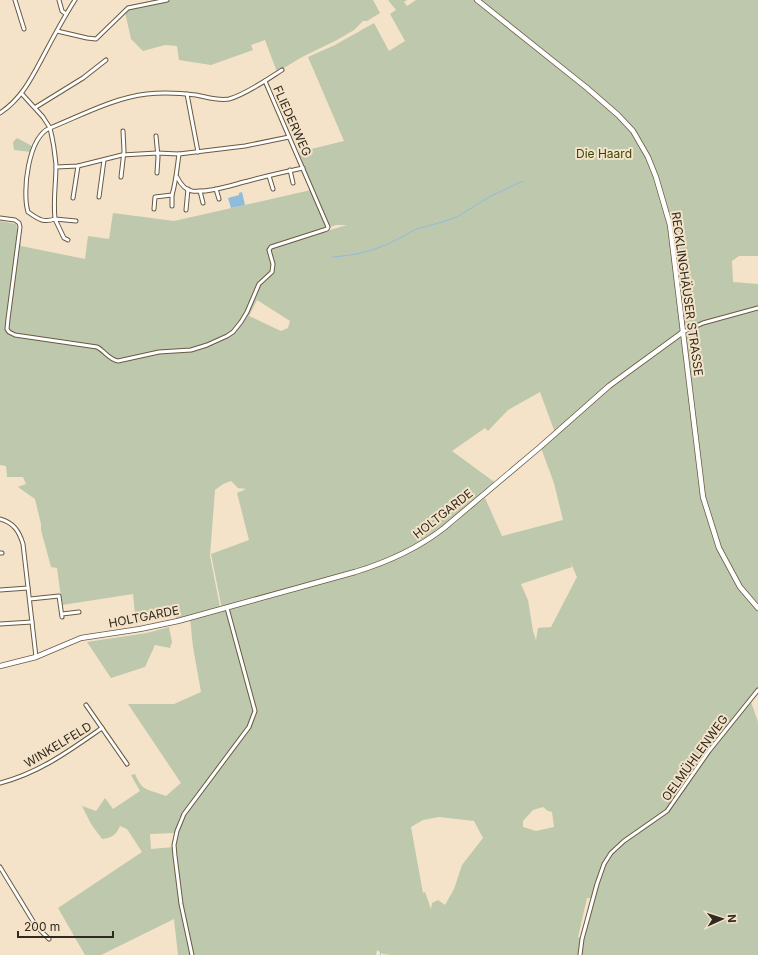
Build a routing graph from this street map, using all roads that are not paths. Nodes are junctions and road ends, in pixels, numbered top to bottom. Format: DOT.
graph roads {
  1 [pos="15,0"];
  2 [pos="59,0"];
  3 [pos="75,0"];
  4 [pos="167,0"];
  5 [pos="477,0"];
  6 [pos="66,14"];
  7 [pos="24,29"];
  8 [pos="56,31"];
  9 [pos="106,60"];
  10 [pos="282,70"];
  11 [pos="265,81"];
  12 [pos="22,94"];
  13 [pos="187,94"];
  14 [pos="36,108"];
  15 [pos="0,113"];
  16 [pos="50,128"];
  17 [pos="123,131"];
  18 [pos="156,136"];
  19 [pos="289,136"];
  20 [pos="198,152"];
  21 [pos="157,153"];
  22 [pos="179,154"];
  23 [pos="122,155"];
  24 [pos="104,160"];
  25 [pos="78,166"];
  26 [pos="56,167"];
  27 [pos="302,168"];
  28 [pos="290,170"];
  29 [pos="157,173"];
  30 [pos="269,176"];
  31 [pos="121,177"];
  32 [pos="176,177"];
  33 [pos="293,183"];
  34 [pos="188,189"];
  35 [pos="216,189"];
  36 [pos="273,189"];
  37 [pos="200,191"];
  38 [pos="172,195"];
  39 [pos="99,197"];
  40 [pos="73,198"];
  41 [pos="219,199"];
  42 [pos="203,203"];
  43 [pos="172,206"];
  44 [pos="154,209"];
  45 [pos="186,210"];
  46 [pos="0,218"];
  47 [pos="55,219"];
  48 [pos="76,221"];
  49 [pos="68,240"];
  50 [pos="758,308"];
  51 [pos="683,332"];
  52 [pos="0,519"];
  53 [pos="28,588"];
  54 [pos="0,590"];
  55 [pos="30,600"];
  56 [pos="227,608"];
  57 [pos="758,608"];
  58 [pos="79,612"];
  59 [pos="32,622"];
  60 [pos="0,624"];
  61 [pos="36,657"];
  62 [pos="0,666"];
  63 [pos="758,690"];
  64 [pos="86,705"];
  65 [pos="102,728"];
  66 [pos="127,764"];
  67 [pos="0,783"];
  68 [pos="0,867"];
  69 [pos="49,939"];
  70 [pos="192,955"];
  71 [pos="580,955"];
  1 -- 7 [label="street"];
  2 -- 6 [label="street"];
  3 -- 6 [label="street"];
  4 -- 8 [label="street"];
  5 -- 51 [label="street, RECKLINGHÄUSER STRASSE"];
  6 -- 8 [label="street"];
  8 -- 12 [label="street"];
  9 -- 14 [label="street"];
  10 -- 11 [label="street"];
  11 -- 13 [label="street"];
  11 -- 19 [label="street, FLIEDERWEG"];
  12 -- 14 [label="street"];
  12 -- 15 [label="street"];
  13 -- 16 [label="street"];
  13 -- 20 [label="street"];
  14 -- 16 [label="street"];
  16 -- 26 [label="street"];
  16 -- 47 [label="street"];
  17 -- 23 [label="street"];
  18 -- 21 [label="street"];
  19 -- 20 [label="street"];
  19 -- 27 [label="street, FLIEDERWEG"];
  20 -- 22 [label="street"];
  21 -- 22 [label="street"];
  21 -- 23 [label="street"];
  21 -- 29 [label="street"];
  22 -- 32 [label="street"];
  23 -- 24 [label="street"];
  23 -- 31 [label="street"];
  24 -- 25 [label="street"];
  24 -- 39 [label="street"];
  25 -- 26 [label="street"];
  25 -- 40 [label="street"];
  26 -- 47 [label="street"];
  27 -- 28 [label="street, FLIEDERWEG"];
  27 -- 46 [label="street, FLIEDERWEG"];
  28 -- 30 [label="street, FLIEDERWEG"];
  28 -- 33 [label="street, FLIEDERWEG"];
  30 -- 35 [label="street, FLIEDERWEG"];
  30 -- 36 [label="street"];
  32 -- 34 [label="street"];
  32 -- 38 [label="street"];
  34 -- 37 [label="street, FLIEDERWEG"];
  34 -- 45 [label="street"];
  35 -- 37 [label="street, FLIEDERWEG"];
  35 -- 41 [label="street"];
  37 -- 42 [label="street"];
  38 -- 43 [label="street"];
  38 -- 44 [label="street"];
  47 -- 48 [label="street"];
  47 -- 49 [label="street"];
  50 -- 51 [label="street, HOLTGARDE"];
  51 -- 56 [label="street, HOLTGARDE"];
  51 -- 57 [label="street, RECKLINGHÄUSER STRASSE"];
  52 -- 53 [label="street"];
  53 -- 54 [label="street"];
  53 -- 55 [label="street"];
  55 -- 58 [label="street"];
  55 -- 59 [label="street"];
  56 -- 61 [label="street, HOLTGARDE"];
  56 -- 70 [label="street"];
  59 -- 60 [label="street"];
  59 -- 61 [label="street"];
  61 -- 62 [label="street, HOLTGARDE"];
  63 -- 71 [label="street, OELMÜHLENWEG"];
  64 -- 65 [label="street, WINKELFELD"];
  65 -- 66 [label="street, WINKELFELD"];
  65 -- 67 [label="street, WINKELFELD"];
  68 -- 69 [label="street"];
}
